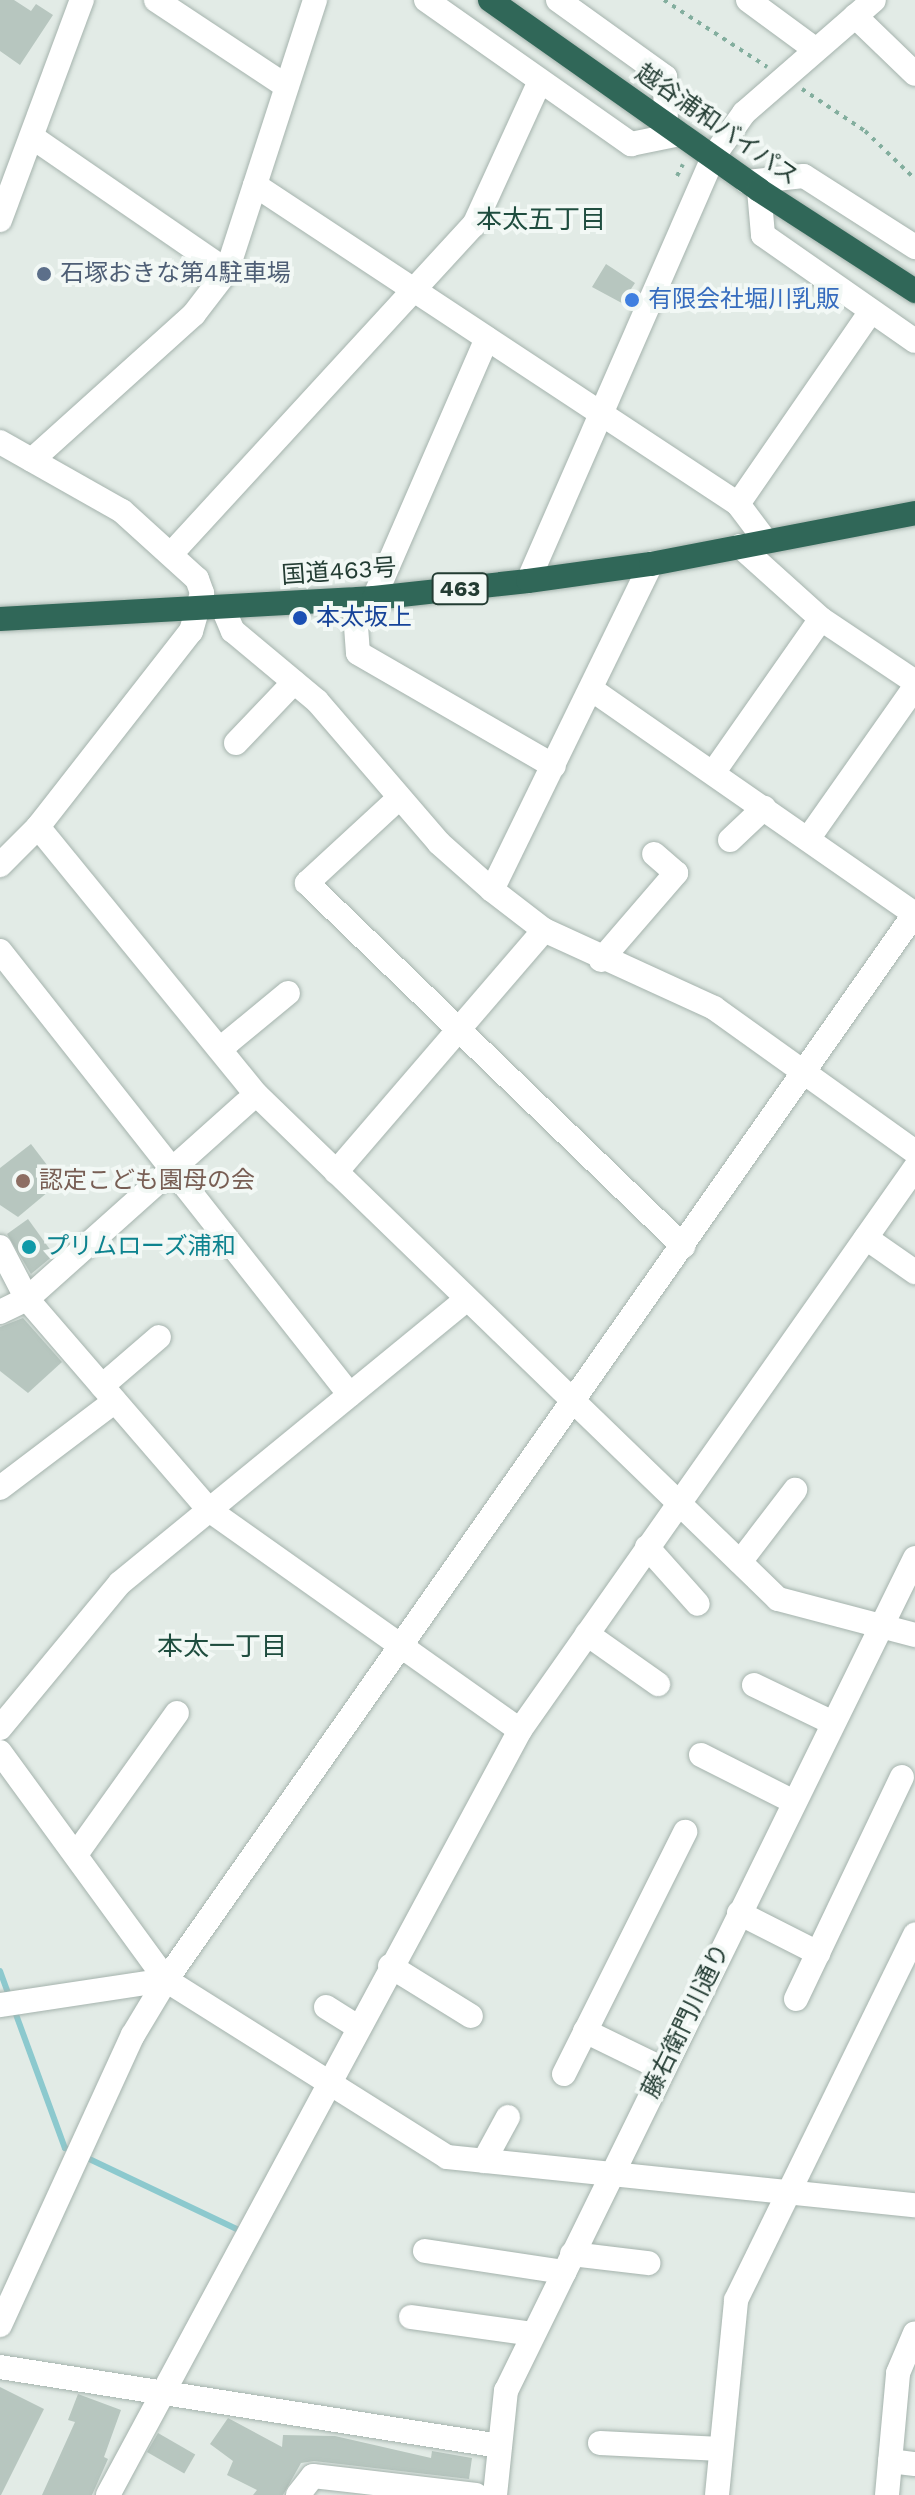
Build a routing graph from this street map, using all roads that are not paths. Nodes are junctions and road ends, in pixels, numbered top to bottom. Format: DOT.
graph roads {
  1 [pos="82,0"];
  2 [pos="156,0"];
  3 [pos="315,0"];
  4 [pos="426,0"];
  5 [pos="490,0"];
  6 [pos="748,0"];
  7 [pos="874,0"];
  8 [pos="564,2"];
  9 [pos="855,16"];
  10 [pos="816,50"];
  11 [pos="915,74"];
  12 [pos="540,81"];
  13 [pos="286,86"];
  14 [pos="673,128"];
  15 [pos="32,137"];
  16 [pos="713,157"];
  17 [pos="255,185"];
  18 [pos="753,186"];
  19 [pos="0,220"];
  20 [pos="915,247"];
  21 [pos="227,271"];
  22 [pos="414,290"];
  23 [pos="915,291"];
  24 [pos="870,313"];
  25 [pos="487,338"];
  26 [pos="915,341"];
  27 [pos="603,415"];
  28 [pos="11,454"];
  29 [pos="738,504"];
  30 [pos="915,513"];
  31 [pos="765,540"];
  32 [pos="740,546"];
  33 [pos="171,554"];
  34 [pos="651,564"];
  35 [pos="528,581"];
  36 [pos="364,599"];
  37 [pos="212,608"];
  38 [pos="0,619"];
  39 [pos="821,619"];
  40 [pos="294,682"];
  41 [pos="915,685"];
  42 [pos="591,689"];
  43 [pos="236,743"];
  44 [pos="554,766"];
  45 [pos="713,773"];
  46 [pos="398,799"];
  47 [pos="764,808"];
  48 [pos="38,827"];
  49 [pos="808,839"];
  50 [pos="730,840"];
  51 [pos="654,854"];
  52 [pos="0,865"];
  53 [pos="492,890"];
  54 [pos="915,914"];
  55 [pos="544,930"];
  56 [pos="0,951"];
  57 [pos="601,960"];
  58 [pos="288,993"];
  59 [pos="458,1030"];
  60 [pos="220,1049"];
  61 [pos="803,1072"];
  62 [pos="256,1094"];
  63 [pos="915,1152"];
  64 [pos="915,1168"];
  65 [pos="170,1171"];
  66 [pos="336,1172"];
  67 [pos="866,1238"];
  68 [pos="683,1246"];
  69 [pos="0,1247"];
  70 [pos="915,1272"];
  71 [pos="27,1299"];
  72 [pos="467,1299"];
  73 [pos="0,1312"];
  74 [pos="159,1337"];
  75 [pos="108,1394"];
  76 [pos="350,1395"];
  77 [pos="573,1402"];
  78 [pos="0,1488"];
  79 [pos="795,1490"];
  80 [pos="679,1503"];
  81 [pos="209,1510"];
  82 [pos="647,1547"];
  83 [pos="915,1558"];
  84 [pos="740,1562"];
  85 [pos="698,1604"];
  86 [pos="880,1626"];
  87 [pos="587,1634"];
  88 [pos="915,1635"];
  89 [pos="401,1643"];
  90 [pos="658,1684"];
  91 [pos="754,1685"];
  92 [pos="177,1713"];
  93 [pos="833,1723"];
  94 [pos="0,1728"];
  95 [pos="520,1730"];
  96 [pos="0,1752"];
  97 [pos="701,1755"];
  98 [pos="902,1777"];
  99 [pos="794,1802"];
  100 [pos="685,1832"];
  101 [pos="77,1853"];
  102 [pos="739,1913"];
  103 [pos="915,1935"];
  104 [pos="818,1953"];
  105 [pos="390,1966"];
  106 [pos="166,1980"];
  107 [pos="796,1999"];
  108 [pos="0,2005"];
  109 [pos="326,2007"];
  110 [pos="471,2016"];
  111 [pos="357,2026"];
  112 [pos="585,2031"];
  113 [pos="663,2069"];
  114 [pos="564,2074"];
  115 [pos="327,2081"];
  116 [pos="508,2117"];
  117 [pos="484,2161"];
  118 [pos="610,2177"];
  119 [pos="787,2192"];
  120 [pos="915,2205"];
  121 [pos="425,2251"];
  122 [pos="568,2263"];
  123 [pos="648,2263"];
  124 [pos="411,2317"];
  125 [pos="0,2325"];
  126 [pos="915,2333"];
  127 [pos="533,2334"];
  128 [pos="0,2367"];
  129 [pos="161,2392"];
  130 [pos="600,2443"];
  131 [pos="500,2446"];
  132 [pos="721,2449"];
  133 [pos="890,2461"];
  134 [pos="915,2464"];
  135 [pos="108,2495"];
  136 [pos="298,2495"];
  137 [pos="476,2495"];
  138 [pos="495,2495"];
  139 [pos="717,2495"];
  140 [pos="887,2495"];
  1 -- 15 [label="street"];
  2 -- 13 [label="street"];
  3 -- 13 [label="street"];
  4 -- 12 [label="street"];
  5 -- 14 [label="highway, 越谷浦和バイパス"];
  6 -- 10 [label="street"];
  7 -- 9 [label="street"];
  8 -- 14 [label="street"];
  9 -- 10 [label="street"];
  9 -- 11 [label="street"];
  10 -- 16 [label="street"];
  12 -- 14 [label="street"];
  12 -- 22 [label="street"];
  13 -- 17 [label="street"];
  14 -- 16 [label="highway, 越谷浦和バイパス"];
  15 -- 19 [label="street"];
  15 -- 21 [label="street"];
  16 -- 18 [label="highway, 越谷浦和バイパス"];
  16 -- 27 [label="street"];
  17 -- 21 [label="street"];
  17 -- 22 [label="street"];
  18 -- 20 [label="street"];
  18 -- 23 [label="highway, 越谷浦和バイパス"];
  18 -- 24 [label="street"];
  21 -- 28 [label="street"];
  22 -- 25 [label="street"];
  22 -- 33 [label="street"];
  24 -- 26 [label="street"];
  24 -- 29 [label="street"];
  25 -- 27 [label="street"];
  25 -- 36 [label="street"];
  27 -- 29 [label="street"];
  27 -- 35 [label="street"];
  28 -- 33 [label="street"];
  29 -- 31 [label="street"];
  30 -- 31 [label="highway, 国道463号 / 463"];
  31 -- 32 [label="highway, 国道463号 / 463"];
  32 -- 34 [label="highway, 国道463号 / 463"];
  32 -- 39 [label="street"];
  33 -- 37 [label="street"];
  34 -- 35 [label="highway, 国道463号 / 463"];
  34 -- 42 [label="street"];
  35 -- 36 [label="highway, 国道463号 / 463"];
  36 -- 37 [label="highway, 国道463号 / 463"];
  36 -- 44 [label="street"];
  37 -- 38 [label="highway, 国道463号 / 463"];
  37 -- 40 [label="street"];
  37 -- 48 [label="street"];
  39 -- 41 [label="street"];
  39 -- 45 [label="street"];
  40 -- 43 [label="street"];
  40 -- 46 [label="street"];
  41 -- 49 [label="street"];
  42 -- 44 [label="street"];
  42 -- 45 [label="street"];
  44 -- 53 [label="street"];
  45 -- 47 [label="street"];
  46 -- 53 [label="street"];
  46 -- 59 [label="street"];
  47 -- 49 [label="street"];
  47 -- 50 [label="street"];
  48 -- 52 [label="street"];
  48 -- 60 [label="street"];
  49 -- 54 [label="street"];
  51 -- 57 [label="street"];
  53 -- 55 [label="street"];
  54 -- 61 [label="street"];
  55 -- 57 [label="street"];
  55 -- 59 [label="street"];
  56 -- 65 [label="street"];
  57 -- 61 [label="street"];
  58 -- 60 [label="street"];
  59 -- 66 [label="street"];
  59 -- 68 [label="street"];
  60 -- 62 [label="street"];
  61 -- 63 [label="street"];
  61 -- 68 [label="street"];
  62 -- 65 [label="street"];
  62 -- 66 [label="street"];
  64 -- 67 [label="street"];
  65 -- 71 [label="street"];
  65 -- 76 [label="street"];
  66 -- 72 [label="street"];
  67 -- 70 [label="street"];
  67 -- 80 [label="street"];
  68 -- 77 [label="street"];
  69 -- 71 [label="street"];
  71 -- 73 [label="street"];
  71 -- 75 [label="street"];
  72 -- 76 [label="street"];
  72 -- 77 [label="street"];
  74 -- 75 [label="street"];
  75 -- 78 [label="street"];
  75 -- 81 [label="street"];
  76 -- 81 [label="street"];
  77 -- 80 [label="street"];
  77 -- 89 [label="street"];
  79 -- 84 [label="street"];
  80 -- 82 [label="street"];
  80 -- 84 [label="street"];
  81 -- 89 [label="street"];
  81 -- 94 [label="street"];
  82 -- 85 [label="street"];
  82 -- 87 [label="street"];
  83 -- 86 [label="street, 藤右衛門川通り"];
  84 -- 86 [label="street"];
  86 -- 88 [label="street"];
  86 -- 93 [label="street, 藤右衛門川通り"];
  87 -- 90 [label="street"];
  87 -- 95 [label="street"];
  89 -- 95 [label="street"];
  89 -- 106 [label="street"];
  91 -- 93 [label="street"];
  92 -- 101 [label="street"];
  93 -- 99 [label="street, 藤右衛門川通り"];
  95 -- 105 [label="street"];
  96 -- 101 [label="street"];
  97 -- 99 [label="street"];
  98 -- 104 [label="street"];
  99 -- 102 [label="street, 藤右衛門川通り"];
  100 -- 112 [label="street"];
  101 -- 106 [label="street"];
  102 -- 104 [label="street"];
  102 -- 113 [label="street, 藤右衛門川通り"];
  103 -- 119 [label="street"];
  104 -- 107 [label="street"];
  105 -- 110 [label="street"];
  105 -- 111 [label="street"];
  106 -- 108 [label="street"];
  106 -- 115 [label="street"];
  106 -- 125 [label="street"];
  109 -- 111 [label="street"];
  111 -- 115 [label="street"];
  112 -- 113 [label="street"];
  112 -- 114 [label="street"];
  113 -- 118 [label="street, 藤右衛門川通り"];
  115 -- 117 [label="street"];
  115 -- 129 [label="street"];
  116 -- 117 [label="street"];
  117 -- 118 [label="street"];
  118 -- 119 [label="street"];
  118 -- 122 [label="street, 藤右衛門川通り"];
  119 -- 120 [label="street"];
  119 -- 132 [label="street"];
  121 -- 122 [label="street"];
  122 -- 123 [label="street"];
  122 -- 127 [label="street, 藤右衛門川通り"];
  124 -- 127 [label="street"];
  126 -- 133 [label="street"];
  127 -- 131 [label="street, 藤右衛門川通り"];
  128 -- 129 [label="street"];
  129 -- 131 [label="street"];
  129 -- 135 [label="street"];
  130 -- 132 [label="street"];
  131 -- 138 [label="street, 藤右衛門川通り"];
  132 -- 139 [label="street"];
  133 -- 134 [label="street"];
  133 -- 140 [label="street"];
  136 -- 137 [label="street"];
}
